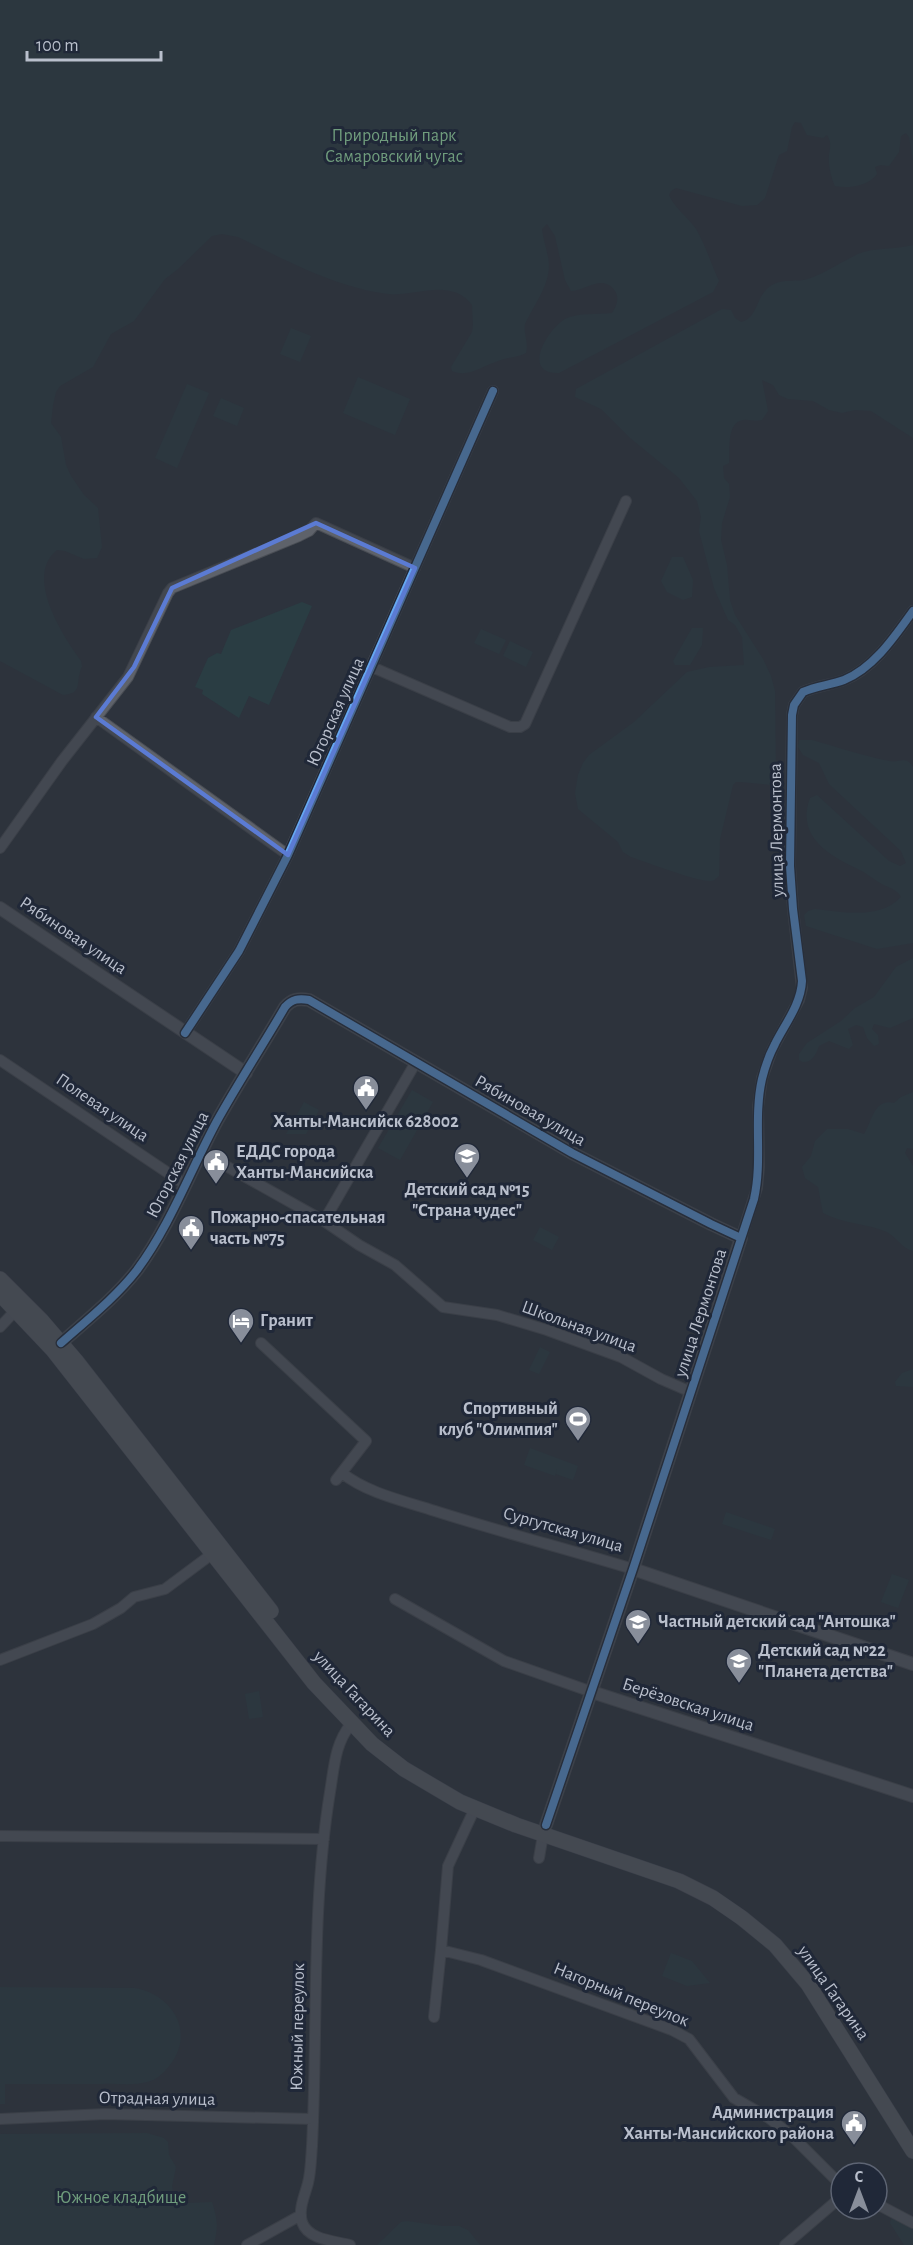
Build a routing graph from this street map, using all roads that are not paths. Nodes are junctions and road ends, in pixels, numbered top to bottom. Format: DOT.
graph roads {
  1 [pos="493,391"];
  2 [pos="626,501"];
  3 [pos="415,568"];
  4 [pos="913,611"];
  5 [pos="372,667"];
  6 [pos="96,717"];
  7 [pos="0,848"];
  8 [pos="288,855"];
  9 [pos="0,908"];
  10 [pos="309,1000"];
  11 [pos="185,1033"];
  12 [pos="0,1060"];
  13 [pos="416,1062"];
  14 [pos="246,1073"];
  15 [pos="201,1152"];
  16 [pos="186,1185"];
  17 [pos="324,1221"];
  18 [pos="741,1238"];
  19 [pos="0,1279"];
  20 [pos="0,1294"];
  21 [pos="20,1306"];
  22 [pos="0,1327"];
  23 [pos="261,1342"];
  24 [pos="57,1347"];
  25 [pos="691,1392"];
  26 [pos="216,1550"];
  27 [pos="633,1569"];
  28 [pos="395,1599"];
  29 [pos="0,1660"];
  30 [pos="913,1664"];
  31 [pos="592,1692"];
  32 [pos="354,1720"];
  33 [pos="913,1796"];
  34 [pos="475,1808"];
  35 [pos="545,1830"];
  36 [pos="0,1836"];
  37 [pos="324,1839"];
  38 [pos="538,1858"];
  39 [pos="441,1950"];
  40 [pos="434,2017"];
  41 [pos="0,2119"];
  42 [pos="313,2119"];
  43 [pos="913,2132"];
  44 [pos="913,2151"];
  45 [pos="829,2173"];
  46 [pos="829,2207"];
  47 [pos="889,2210"];
  48 [pos="301,2215"];
  49 [pos="913,2223"];
  50 [pos="247,2245"];
  51 [pos="350,2245"];
  52 [pos="785,2245"];
  1 -- 3 [label="street, Югорская улица"];
  2 -- 5 [label="street"];
  3 -- 5 [label="street, Югорская улица"];
  3 -- 6 [label="street"];
  4 -- 18 [label="street, улица Лермонтова"];
  5 -- 8 [label="street, Югорская улица"];
  6 -- 7 [label="street"];
  6 -- 8 [label="street"];
  8 -- 11 [label="street, Югорская улица"];
  9 -- 11 [label="street, Рябиновая улица"];
  10 -- 13 [label="street, Рябиновая улица"];
  10 -- 14 [label="street, Югорская улица"];
  11 -- 14 [label="street, Рябиновая улица"];
  12 -- 16 [label="street, Полевая улица"];
  13 -- 17 [label="street"];
  13 -- 18 [label="street, Рябиновая улица"];
  14 -- 15 [label="street, Югорская улица"];
  15 -- 16 [label="street, Югорская улица"];
  15 -- 17 [label="street"];
  16 -- 24 [label="street, Югорская улица"];
  17 -- 25 [label="street, Школьная улица"];
  18 -- 25 [label="street, улица Лермонтова"];
  19 -- 21 [label="main road, улица Гагарина"];
  20 -- 21 [label="main road, улица Гагарина"];
  21 -- 22 [label="street"];
  21 -- 24 [label="main road, улица Гагарина"];
  23 -- 27 [label="street, Сургутская улица"];
  24 -- 26 [label="main road, улица Гагарина"];
  25 -- 27 [label="street, улица Лермонтова"];
  26 -- 29 [label="street"];
  26 -- 32 [label="main road, улица Гагарина"];
  27 -- 30 [label="street, Сургутская улица"];
  27 -- 31 [label="street, улица Лермонтова"];
  28 -- 31 [label="street, Берёзовская улица"];
  31 -- 33 [label="street, Берёзовская улица"];
  31 -- 35 [label="street, улица Лермонтова"];
  32 -- 34 [label="main road, улица Гагарина"];
  32 -- 35 [label="main road, улица Гагарина"];
  32 -- 37 [label="street, Южный переулок"];
  34 -- 35 [label="main road, улица Гагарина"];
  34 -- 39 [label="street"];
  35 -- 38 [label="street"];
  35 -- 43 [label="main road, улица Гагарина"];
  35 -- 44 [label="main road, улица Гагарина"];
  36 -- 37 [label="street"];
  37 -- 42 [label="street, Южный переулок"];
  39 -- 40 [label="street"];
  39 -- 45 [label="street, Нагорный переулок"];
  41 -- 42 [label="street, Отрадная улица"];
  42 -- 48 [label="street, Южный переулок"];
  46 -- 52 [label="street"];
  47 -- 49 [label="street"];
  48 -- 50 [label="street"];
  48 -- 51 [label="street"];
}
